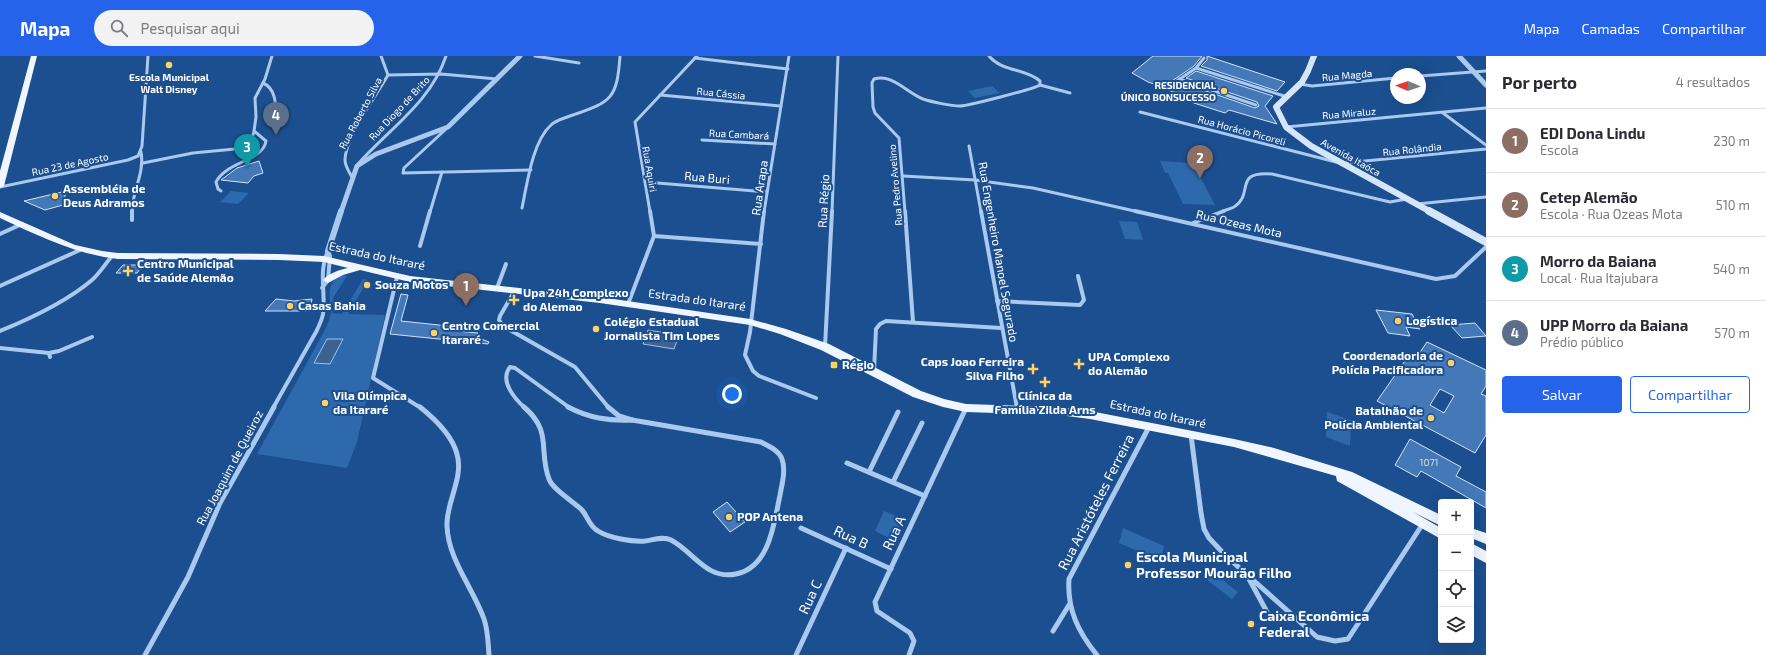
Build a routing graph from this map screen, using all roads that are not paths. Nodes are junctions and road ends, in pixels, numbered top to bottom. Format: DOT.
graph roads {
  1 [pos="34,56"];
  2 [pos="148,56"];
  3 [pos="272,56"];
  4 [pos="381,56"];
  5 [pos="446,56"];
  6 [pos="520,56"];
  7 [pos="535,56"];
  8 [pos="620,56"];
  9 [pos="789,56"];
  10 [pos="838,56"];
  11 [pos="989,56"];
  12 [pos="1314,56"];
  13 [pos="1459,56"];
  14 [pos="696,57"];
  15 [pos="1204,58"];
  16 [pos="579,63"];
  17 [pos="1196,68"];
  18 [pos="788,69"];
  19 [pos="1486,71"];
  20 [pos="1474,72"];
  21 [pos="441,74"];
  22 [pos="388,76"];
  23 [pos="1426,76"];
  24 [pos="497,78"];
  25 [pos="1179,79"];
  26 [pos="1390,79"];
  27 [pos="263,83"];
  28 [pos="1300,84"];
  29 [pos="1040,85"];
  30 [pos="1486,85"];
  31 [pos="1168,87"];
  32 [pos="1070,92"];
  33 [pos="660,95"];
  34 [pos="1284,96"];
  35 [pos="1256,105"];
  36 [pos="780,106"];
  37 [pos="1486,108"];
  38 [pos="1140,112"];
  39 [pos="1444,113"];
  40 [pos="276,115"];
  41 [pos="1286,126"];
  42 [pos="448,127"];
  43 [pos="254,132"];
  44 [pos="702,140"];
  45 [pos="775,144"];
  46 [pos="1486,145"];
  47 [pos="969,146"];
  48 [pos="1486,150"];
  49 [pos="141,152"];
  50 [pos="143,163"];
  51 [pos="1340,163"];
  52 [pos="356,166"];
  53 [pos="531,170"];
  54 [pos="442,172"];
  55 [pos="903,176"];
  56 [pos="352,177"];
  57 [pos="975,180"];
  58 [pos="645,182"];
  59 [pos="0,186"];
  60 [pos="136,186"];
  61 [pos="141,186"];
  62 [pos="221,191"];
  63 [pos="767,192"];
  64 [pos="1486,197"];
  65 [pos="1408,199"];
  66 [pos="141,204"];
  67 [pos="1417,204"];
  68 [pos="132,206"];
  69 [pos="522,208"];
  70 [pos="0,213"];
  71 [pos="132,220"];
  72 [pos="1193,223"];
  73 [pos="22,224"];
  74 [pos="0,234"];
  75 [pos="654,236"];
  76 [pos="1486,242"];
  77 [pos="761,244"];
  78 [pos="420,246"];
  79 [pos="1486,247"];
  80 [pos="80,250"];
  81 [pos="112,256"];
  82 [pos="328,257"];
  83 [pos="506,264"];
  84 [pos="360,267"];
  85 [pos="1078,276"];
  86 [pos="397,277"];
  87 [pos="328,280"];
  88 [pos="0,286"];
  89 [pos="322,288"];
  90 [pos="497,288"];
  91 [pos="515,290"];
  92 [pos="997,301"];
  93 [pos="628,304"];
  94 [pos="750,322"];
  95 [pos="913,322"];
  96 [pos="1001,328"];
  97 [pos="0,331"];
  98 [pos="92,337"];
  99 [pos="825,347"];
  100 [pos="0,348"];
  101 [pos="874,372"];
  102 [pos="816,398"];
  103 [pos="966,408"];
  104 [pos="1017,409"];
  105 [pos="898,412"];
  106 [pos="632,420"];
  107 [pos="922,423"];
  108 [pos="1149,426"];
  109 [pos="1191,435"];
  110 [pos="846,463"];
  111 [pos="1328,470"];
  112 [pos="869,472"];
  113 [pos="893,482"];
  114 [pos="925,496"];
  115 [pos="1438,520"];
  116 [pos="1422,525"];
  117 [pos="801,528"];
  118 [pos="1438,533"];
  119 [pos="1474,534"];
  120 [pos="1486,539"];
  121 [pos="846,548"];
  122 [pos="1474,551"];
  123 [pos="1486,557"];
  124 [pos="891,569"];
  125 [pos="1245,573"];
  126 [pos="1069,606"];
  127 [pos="1267,612"];
  128 [pos="1052,631"];
  129 [pos="145,655"];
  130 [pos="488,655"];
  131 [pos="796,655"];
  132 [pos="909,655"];
  133 [pos="1097,655"];
  1 -- 59 [label="main road"];
  2 -- 49 [label="street"];
  3 -- 27 [label="street"];
  4 -- 22 [label="street, Rua Roberto Silva"];
  5 -- 21 [label="street, Rua Diogo de Brito"];
  6 -- 24 [label="street"];
  7 -- 16 [label="street"];
  8 -- 53 [label="street"];
  9 -- 18 [label="street, Rua Arapa"];
  10 -- 99 [label="street, Rua Régio"];
  11 -- 29 [label="street"];
  12 -- 28 [label="main road"];
  13 -- 20 [label="street"];
  14 -- 18 [label="street"];
  14 -- 33 [label="street, Rua Aquiri"];
  15 -- 17 [label="street"];
  17 -- 25 [label="street"];
  17 -- 34 [label="street"];
  18 -- 36 [label="street, Rua Arapa"];
  19 -- 20 [label="street"];
  20 -- 23 [label="street"];
  20 -- 30 [label="street"];
  21 -- 22 [label="street"];
  21 -- 24 [label="street"];
  21 -- 52 [label="street, Rua Diogo de Brito"];
  22 -- 56 [label="street, Rua Roberto Silva"];
  24 -- 42 [label="street"];
  25 -- 31 [label="street"];
  25 -- 35 [label="street"];
  26 -- 28 [label="street, Rua Magda"];
  27 -- 40 [label="street"];
  27 -- 43 [label="street"];
  28 -- 34 [label="main road"];
  29 -- 32 [label="street"];
  29 -- 55 [label="street, Rua Pedro Avelino"];
  33 -- 36 [label="street, Rua Cássia"];
  33 -- 58 [label="street, Rua Aquiri"];
  34 -- 41 [label="main road, Avenida Itaóca"];
  36 -- 45 [label="street, Rua Arapa"];
  37 -- 39 [label="street, Rua Miraluz"];
  38 -- 51 [label="street, Rua Horácio Picoreli"];
  39 -- 41 [label="street, Rua Miraluz"];
  39 -- 46 [label="street"];
  41 -- 51 [label="main road, Avenida Itaóca"];
  42 -- 52 [label="street"];
  42 -- 54 [label="street"];
  43 -- 50 [label="street"];
  43 -- 62 [label="street"];
  44 -- 45 [label="street, Rua Cambará"];
  45 -- 63 [label="street, Rua Arapa"];
  47 -- 57 [label="street, Rua Engenheiro Manoel Segurado"];
  48 -- 51 [label="street, Rua Rolândia"];
  49 -- 50 [label="street"];
  49 -- 59 [label="street, Rua 23 de Agosto"];
  50 -- 60 [label="street"];
  51 -- 65 [label="main road, Avenida Itaóca"];
  52 -- 56 [label="street"];
  53 -- 54 [label="street"];
  53 -- 69 [label="street"];
  54 -- 78 [label="street"];
  55 -- 57 [label="street, Rua Ozeas Mota"];
  55 -- 95 [label="street, Rua Pedro Avelino"];
  56 -- 82 [label="street"];
  57 -- 72 [label="street, Rua Ozeas Mota"];
  57 -- 92 [label="street, Rua Engenheiro Manoel Segurado"];
  58 -- 63 [label="street, Rua Buri"];
  58 -- 75 [label="street, Rua Aquiri"];
  60 -- 61 [label="street"];
  60 -- 68 [label="street"];
  63 -- 77 [label="street, Rua Arapa"];
  64 -- 67 [label="street"];
  65 -- 67 [label="main road, Avenida Itaóca"];
  65 -- 72 [label="street"];
  66 -- 68 [label="street"];
  67 -- 76 [label="main road, Avenida Itaóca"];
  68 -- 71 [label="street"];
  70 -- 73 [label="main road, Estrada do Itararé"];
  72 -- 79 [label="street, Rua Ozeas Mota"];
  73 -- 74 [label="street"];
  73 -- 80 [label="main road, Estrada do Itararé"];
  75 -- 77 [label="street"];
  75 -- 93 [label="street"];
  77 -- 94 [label="street, Rua Arapa"];
  80 -- 81 [label="main road, Estrada do Itararé"];
  80 -- 88 [label="street"];
  81 -- 82 [label="main road, Estrada do Itararé"];
  81 -- 97 [label="street"];
  82 -- 84 [label="main road, Estrada do Itararé"];
  82 -- 87 [label="street"];
  82 -- 89 [label="street, Rua Joaquim de Queiroz"];
  83 -- 90 [label="street"];
  84 -- 86 [label="main road, Estrada do Itararé"];
  84 -- 87 [label="main road"];
  85 -- 92 [label="street"];
  86 -- 90 [label="main road, Estrada do Itararé"];
  86 -- 130 [label="street"];
  87 -- 89 [label="street"];
  89 -- 129 [label="street, Rua Joaquim de Queiroz"];
  90 -- 91 [label="main road, Estrada do Itararé"];
  91 -- 93 [label="main road, Estrada do Itararé"];
  91 -- 106 [label="street"];
  92 -- 96 [label="street, Rua Engenheiro Manoel Segurado"];
  93 -- 94 [label="main road, Estrada do Itararé"];
  94 -- 99 [label="main road, Estrada do Itararé"];
  94 -- 102 [label="street, Rua Arapa"];
  95 -- 96 [label="street"];
  95 -- 101 [label="street"];
  96 -- 104 [label="street, Rua Engenheiro Manoel Segurado"];
  98 -- 100 [label="street"];
  99 -- 101 [label="main road, Estrada do Itararé"];
  101 -- 103 [label="main road, Estrada do Itararé"];
  103 -- 104 [label="main road, Estrada do Itararé"];
  103 -- 114 [label="street, Rua A"];
  104 -- 108 [label="main road, Estrada do Itararé"];
  105 -- 112 [label="street"];
  106 -- 106 [label="street"];
  107 -- 113 [label="street"];
  108 -- 109 [label="main road, Estrada do Itararé"];
  108 -- 126 [label="street, Rua Aristóteles Ferreira"];
  109 -- 111 [label="main road, Estrada do Itararé"];
  109 -- 125 [label="street"];
  110 -- 112 [label="street"];
  111 -- 115 [label="main road, Estrada do Itararé"];
  111 -- 116 [label="main road, Estrada do Itararé"];
  112 -- 113 [label="street"];
  113 -- 114 [label="street"];
  114 -- 124 [label="street, Rua A"];
  116 -- 118 [label="main road, Estrada do Itararé"];
  116 -- 125 [label="street"];
  117 -- 121 [label="street, Rua B"];
  119 -- 120 [label="main road"];
  121 -- 124 [label="street, Rua B"];
  121 -- 131 [label="street, Rua C"];
  122 -- 123 [label="main road"];
  124 -- 132 [label="street, Rua A"];
  125 -- 127 [label="street"];
  126 -- 128 [label="street"];
  126 -- 133 [label="street, Rua Aristóteles Ferreira"];
}
